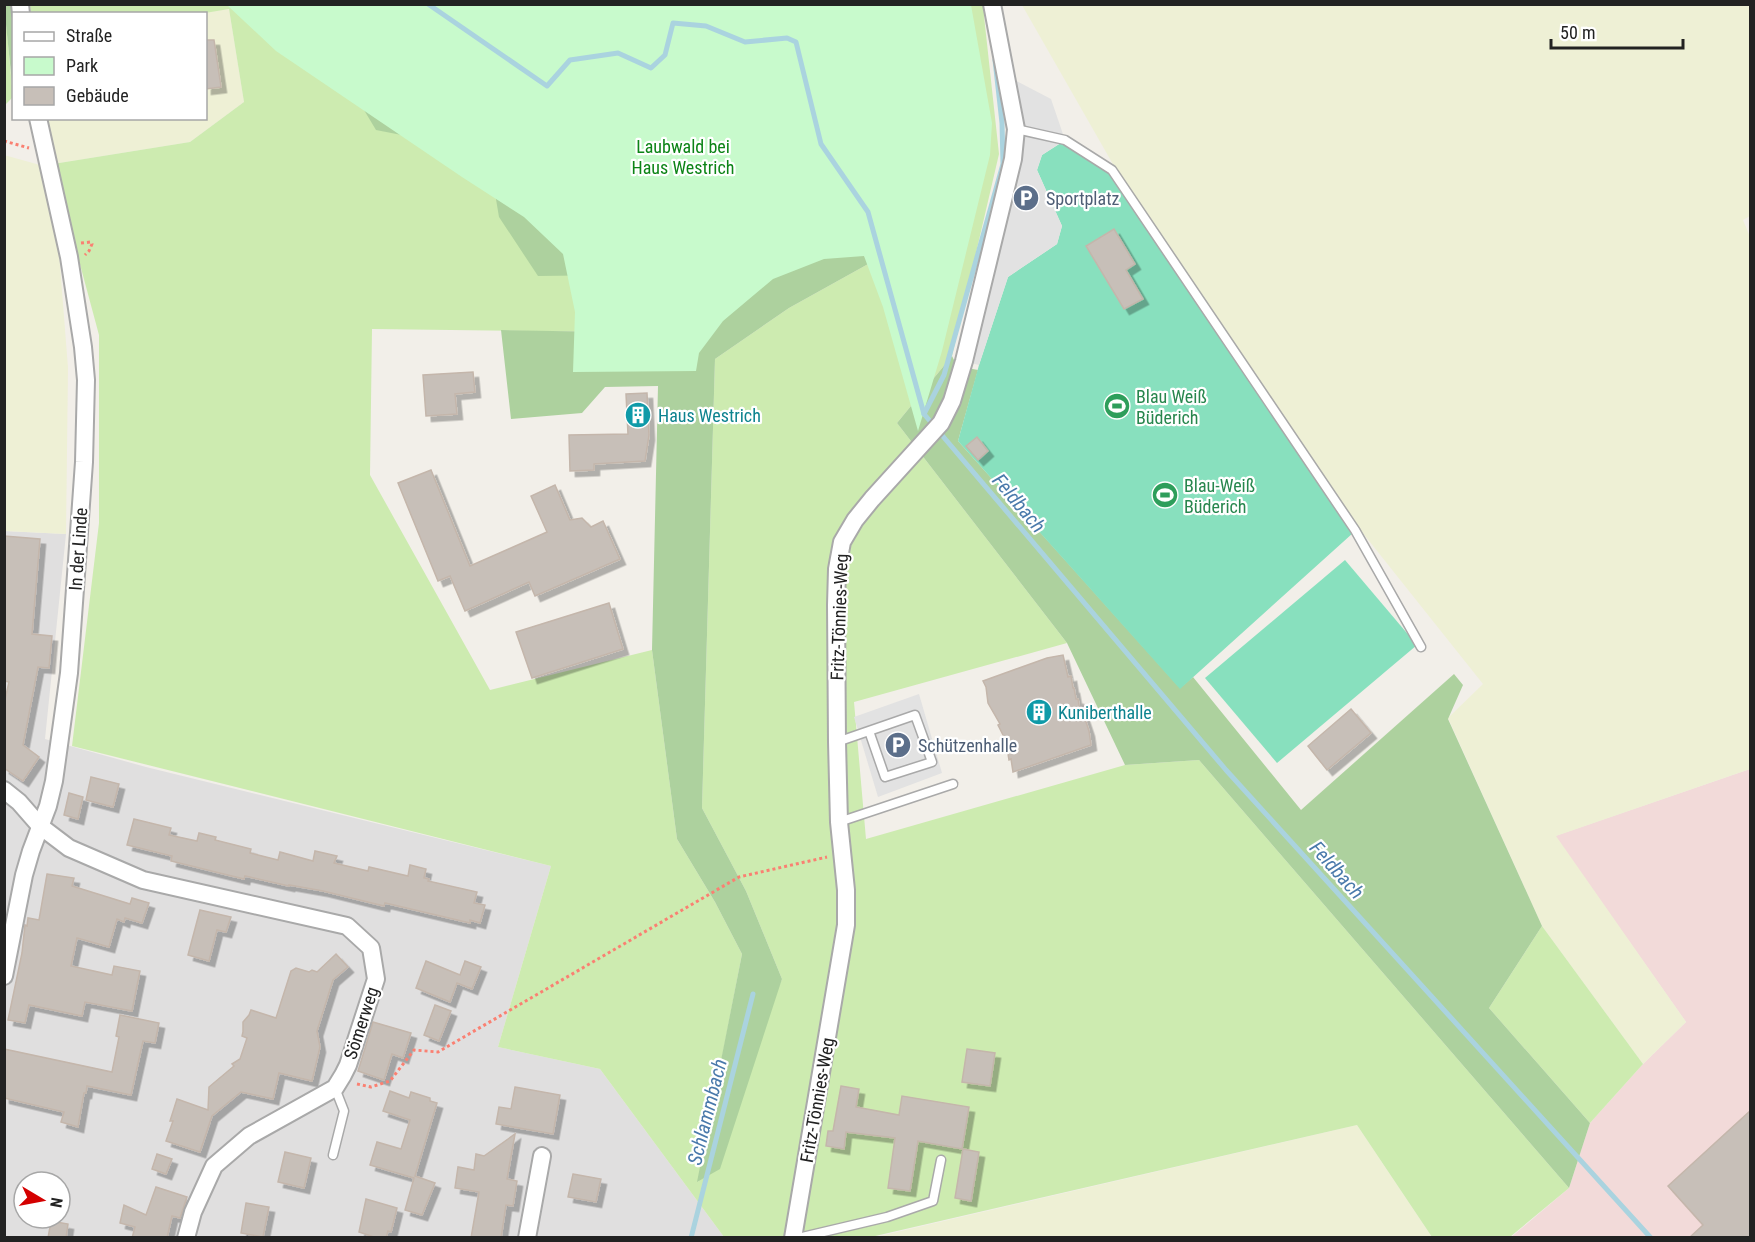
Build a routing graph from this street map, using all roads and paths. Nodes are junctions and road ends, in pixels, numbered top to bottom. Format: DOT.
graph roads {
  1 [pos="992,4"];
  2 [pos="38,120"];
  3 [pos="1016,129"];
  4 [pos="4,141"];
  5 [pos="45,152"];
  6 [pos="1421,647"];
  7 [pos="869,731"];
  8 [pos="837,742"];
  9 [pos="952,784"];
  10 [pos="4,790"];
  11 [pos="839,822"];
  12 [pos="40,826"];
  13 [pos="841,851"];
  14 [pos="4,976"];
  15 [pos="339,1082"];
  16 [pos="333,1155"];
  17 [pos="542,1156"];
  18 [pos="940,1160"];
  19 [pos="186,1238"];
  20 [pos="527,1238"];
  21 [pos="796,1238"];
  1 -- 3 [label="street, Fritz-Tönnies-Weg"];
  2 -- 5 [label="street, In der Linde"];
  3 -- 6 [label="lane"];
  3 -- 8 [label="street, Fritz-Tönnies-Weg"];
  4 -- 5 [label="path"];
  5 -- 12 [label="street, In der Linde"];
  7 -- 7 [label="lane"];
  7 -- 8 [label="lane"];
  8 -- 11 [label="street, Fritz-Tönnies-Weg"];
  9 -- 11 [label="lane"];
  10 -- 12 [label="street, Sömerweg"];
  11 -- 13 [label="street, Fritz-Tönnies-Weg"];
  12 -- 14 [label="street, In der Linde"];
  12 -- 15 [label="street, Sömerweg"];
  13 -- 15 [label="path"];
  13 -- 21 [label="street, Fritz-Tönnies-Weg"];
  15 -- 16 [label="lane"];
  15 -- 19 [label="street"];
  17 -- 20 [label="street"];
  18 -- 21 [label="lane"];
}
